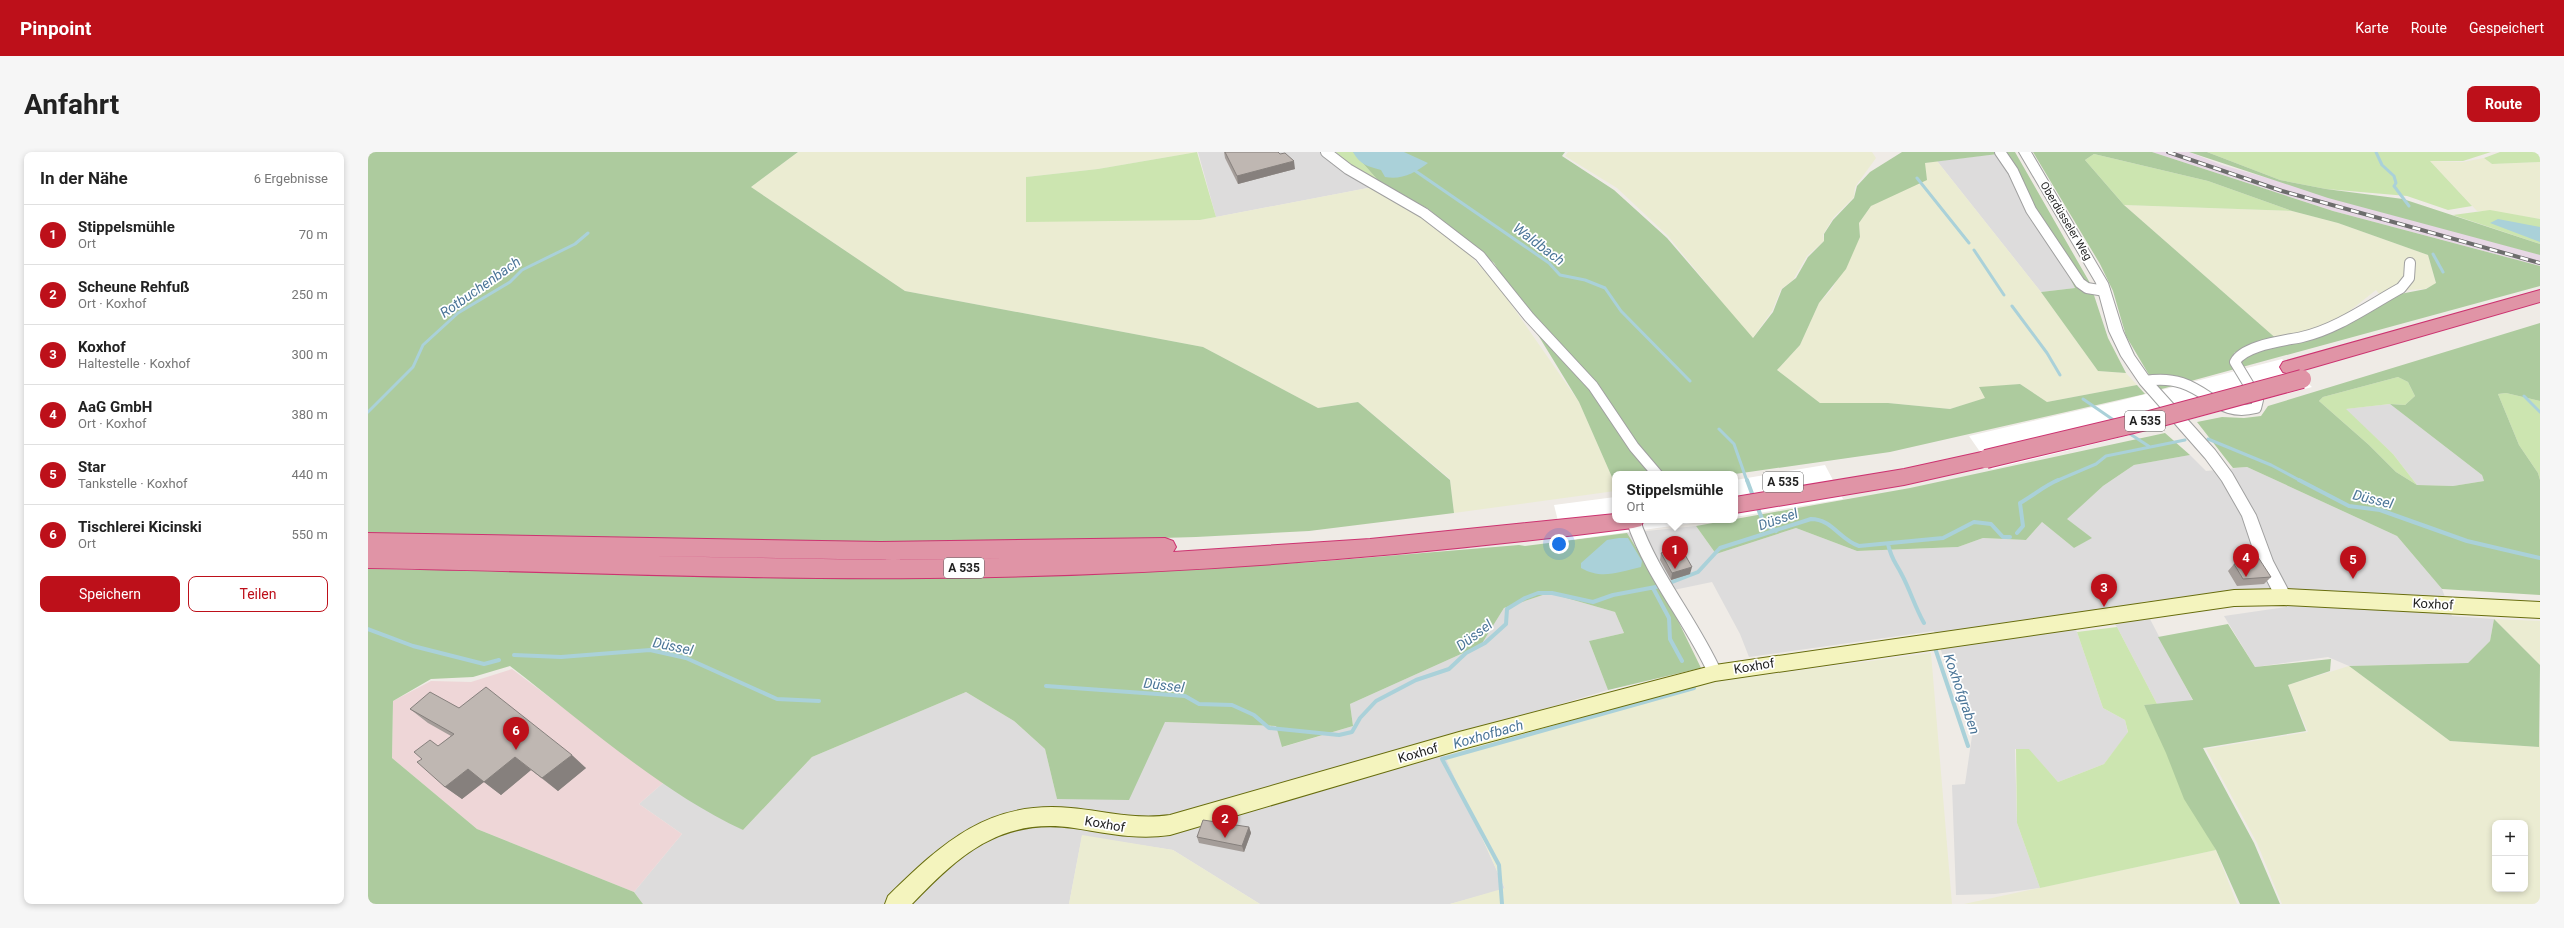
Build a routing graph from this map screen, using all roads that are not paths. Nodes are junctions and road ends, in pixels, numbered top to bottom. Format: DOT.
graph roads {
  1 [pos="1326,152"];
  2 [pos="2000,152"];
  3 [pos="2025,152"];
  4 [pos="2410,263"];
  5 [pos="2105,291"];
  6 [pos="2540,296"];
  7 [pos="2540,310"];
  8 [pos="2296,373"];
  9 [pos="2145,381"];
  10 [pos="1654,471"];
  11 [pos="1834,481"];
  12 [pos="1738,490"];
  13 [pos="1738,503"];
  14 [pos="1612,509"];
  15 [pos="1612,521"];
  16 [pos="1558,523"];
  17 [pos="1634,523"];
  18 [pos="368,542"];
  19 [pos="368,559"];
  20 [pos="2284,597"];
  21 [pos="2540,610"];
  22 [pos="1714,673"];
  23 [pos="896,904"];
  1 -- 10 [label="street"];
  2 -- 5 [label="street, Oberdüsseler Weg"];
  3 -- 5 [label="street, Oberdüsseler Weg"];
  4 -- 9 [label="street"];
  5 -- 9 [label="street, Oberdüsseler Weg"];
  6 -- 8 [label="highway, A 535"];
  7 -- 8 [label="highway, A 535"];
  8 -- 11 [label="highway, A 535, bridge"];
  9 -- 20 [label="street, Oberdüsseler Weg"];
  11 -- 12 [label="highway, A 535"];
  11 -- 13 [label="highway, A 535"];
  14 -- 16 [label="highway, A 535"];
  15 -- 16 [label="highway, A 535"];
  16 -- 18 [label="highway, A 535"];
  16 -- 19 [label="highway, A 535"];
  17 -- 22 [label="street"];
  20 -- 21 [label="main road, Koxhof"];
  20 -- 22 [label="main road, Koxhof"];
  22 -- 23 [label="main road, Koxhof"];
}
